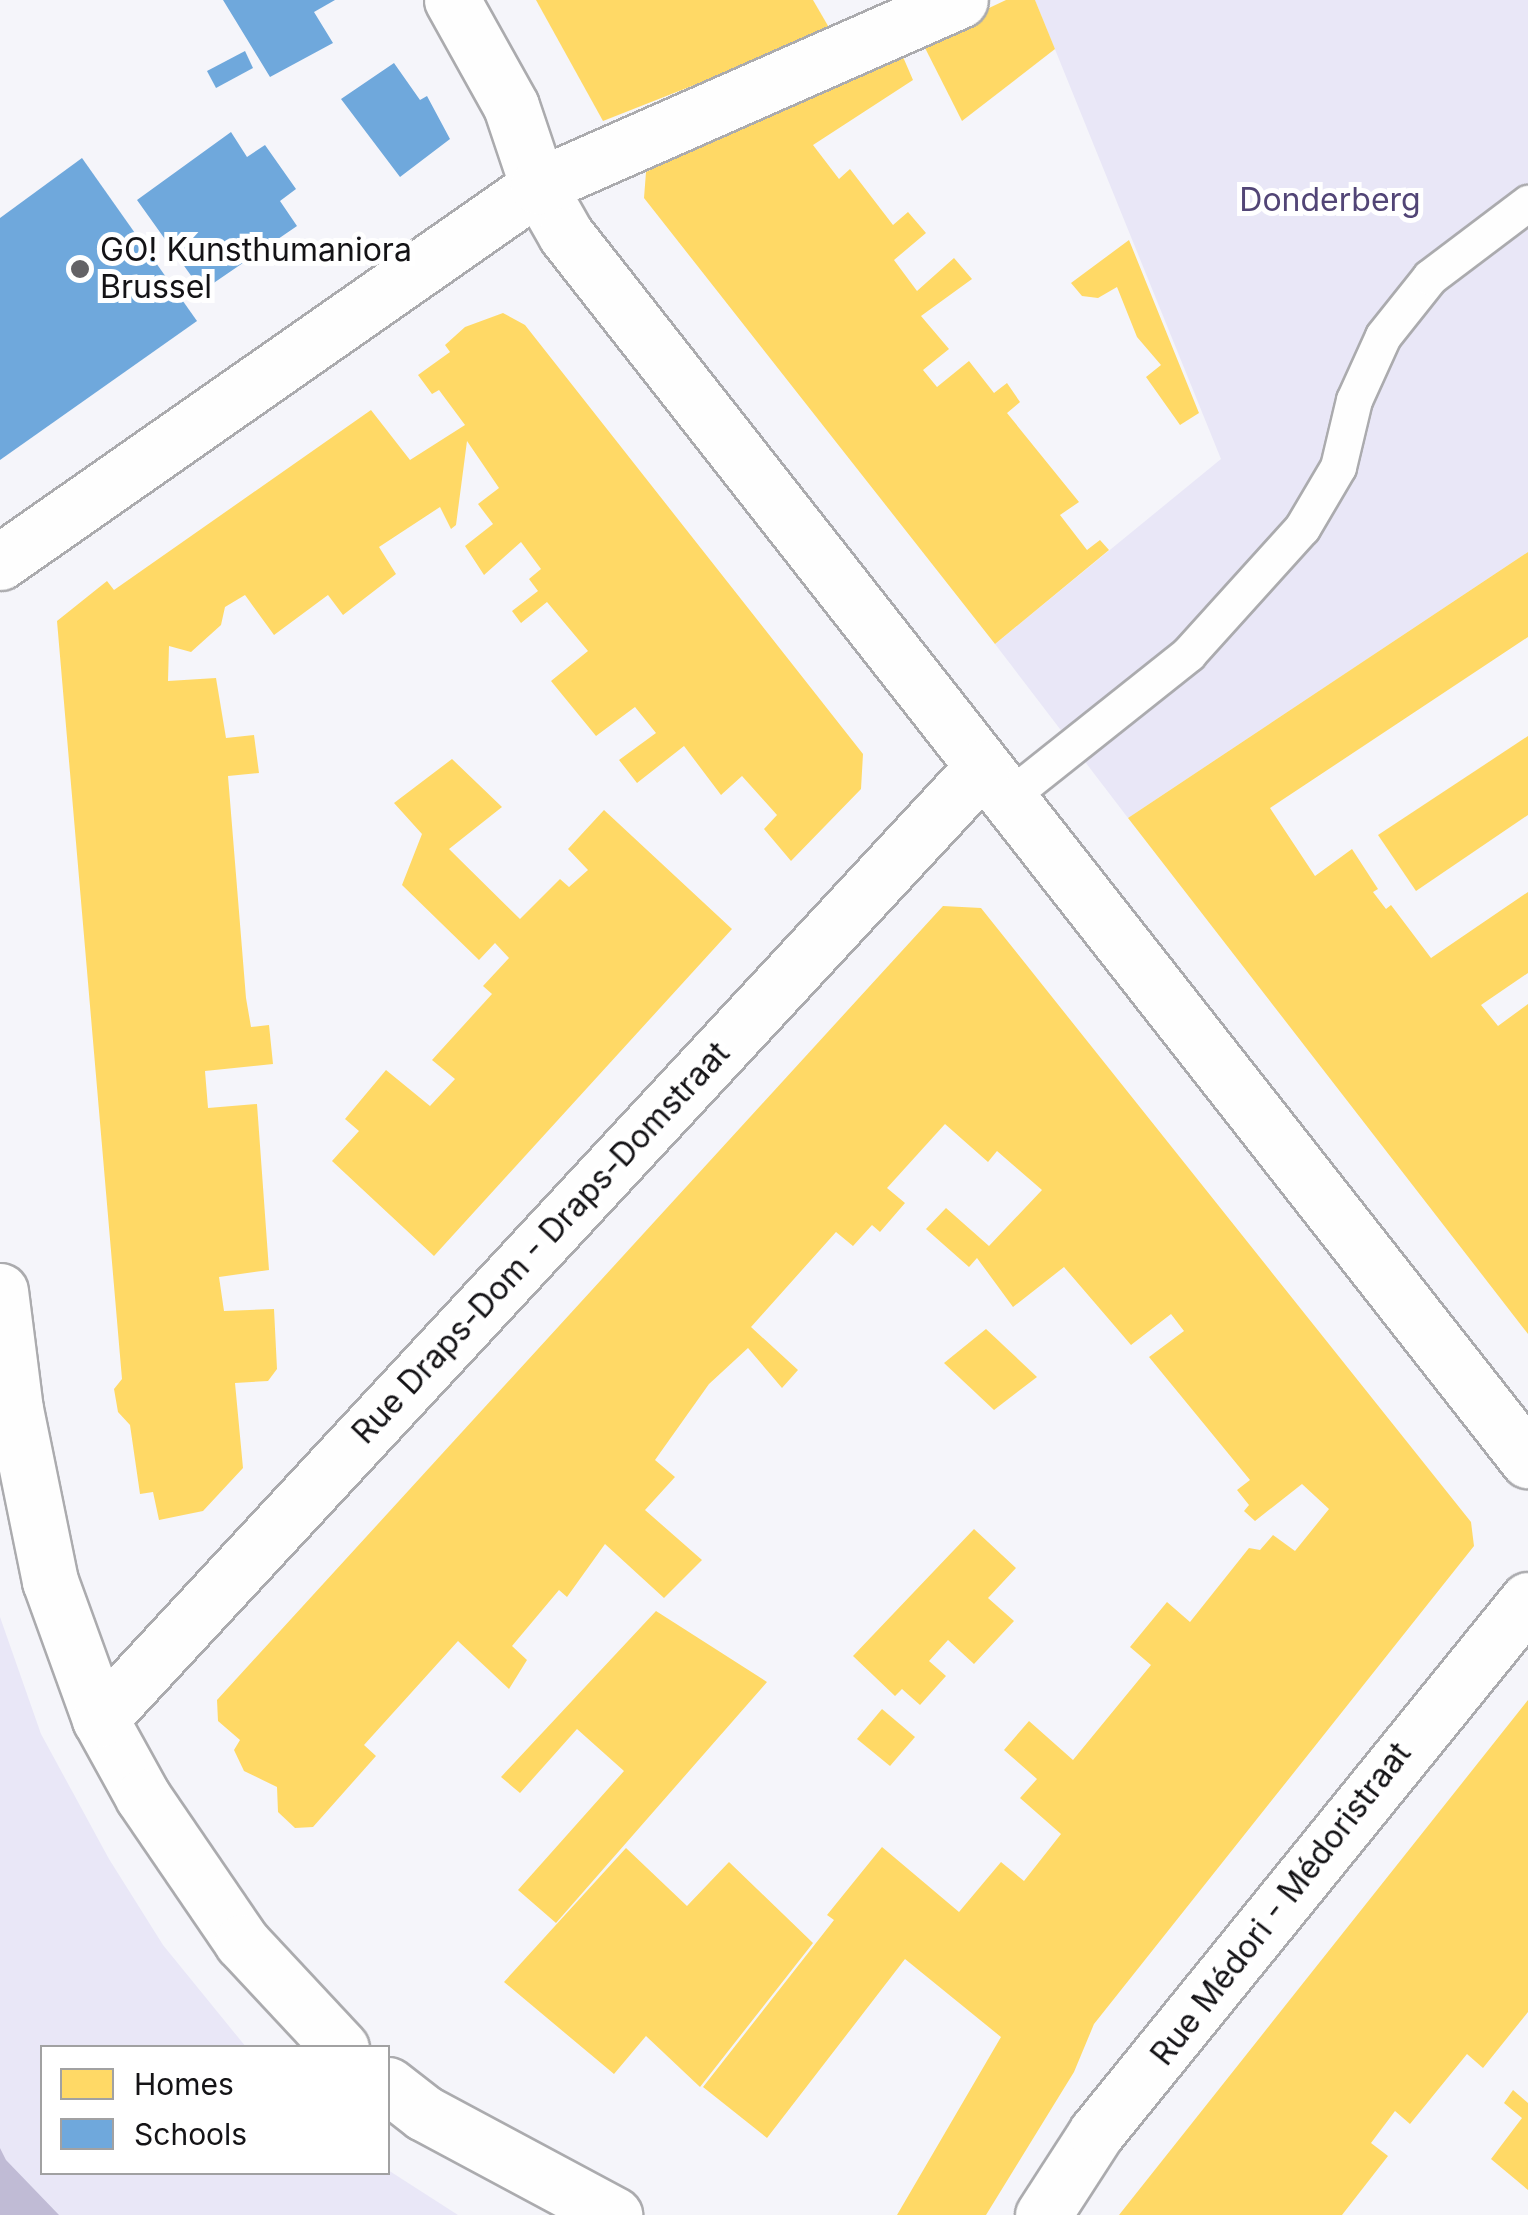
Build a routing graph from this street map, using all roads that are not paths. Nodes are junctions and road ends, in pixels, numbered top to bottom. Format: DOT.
graph roads {
  1 [pos="452,0"];
  2 [pos="960,0"];
  3 [pos="538,186"];
  4 [pos="1528,203"];
  5 [pos="0,562"];
  6 [pos="994,784"];
  7 [pos="0,1291"];
  8 [pos="1528,1460"];
  9 [pos="1528,1600"];
  10 [pos="100,1719"];
  11 [pos="338,2045"];
  12 [pos="390,2087"];
  13 [pos="614,2215"];
  14 [pos="1043,2215"];
  1 -- 3 [label="street"];
  2 -- 3 [label="street"];
  3 -- 5 [label="street"];
  3 -- 6 [label="street"];
  4 -- 6 [label="lane"];
  6 -- 8 [label="street"];
  6 -- 10 [label="street, Rue Draps-Dom - Draps-Domstraat"];
  7 -- 10 [label="street"];
  9 -- 14 [label="street, Rue Médori - Médoristraat"];
  10 -- 11 [label="street"];
  12 -- 13 [label="street"];
}
